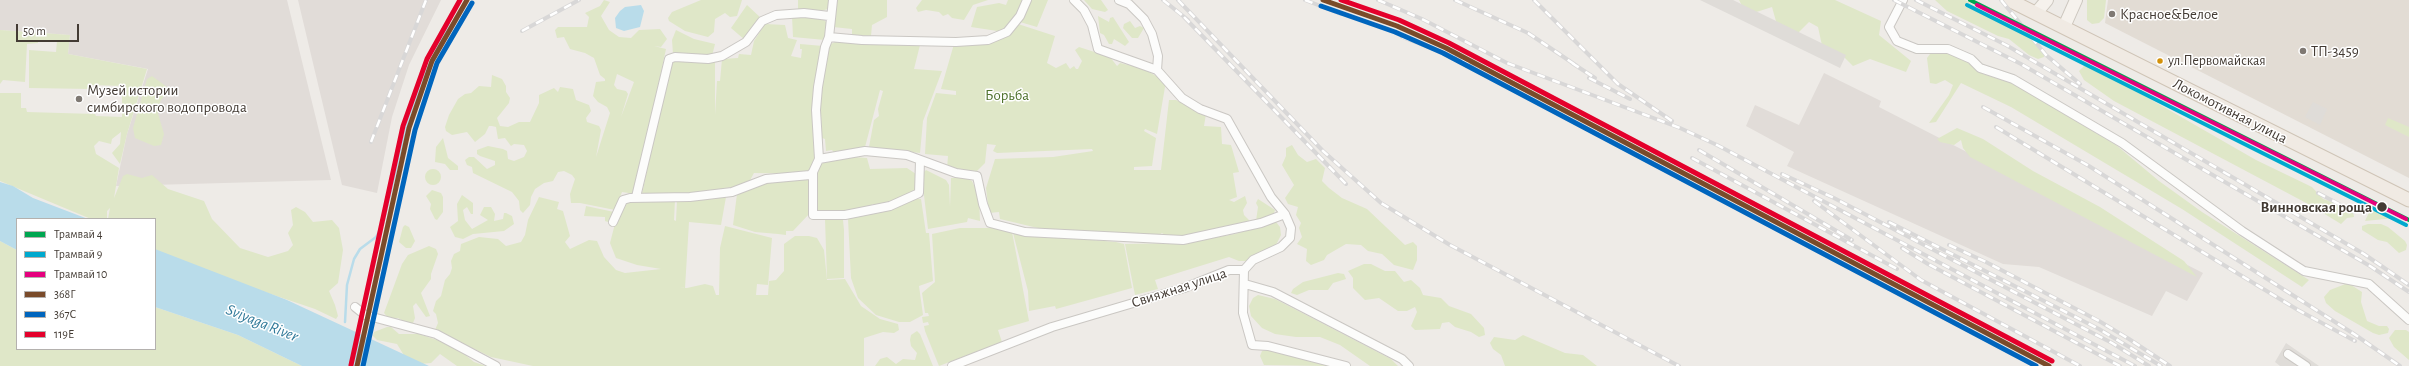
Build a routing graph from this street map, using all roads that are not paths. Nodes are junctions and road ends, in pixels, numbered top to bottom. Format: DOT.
graph roads {
  1 [pos="833,0"];
  2 [pos="1027,0"];
  3 [pos="1074,0"];
  4 [pos="1119,0"];
  5 [pos="1903,0"];
  6 [pos="2009,0"];
  7 [pos="2047,0"];
  8 [pos="2076,0"];
  9 [pos="2036,13"];
  10 [pos="829,16"];
  11 [pos="2064,27"];
  12 [pos="829,37"];
  13 [pos="1157,70"];
  14 [pos="819,159"];
  15 [pos="920,161"];
  16 [pos="814,172"];
  17 [pos="636,197"];
  18 [pos="2409,200"];
  19 [pos="1285,214"];
  20 [pos="613,222"];
  21 [pos="1244,270"];
  22 [pos="1245,284"];
  23 [pos="355,307"];
  24 [pos="2409,320"];
  25 [pos="2288,354"];
  26 [pos="496,366"];
  27 [pos="952,366"];
  28 [pos="1346,366"];
  29 [pos="1409,366"];
  30 [pos="2306,366"];
  1 -- 10 [label="street"];
  2 -- 12 [label="street"];
  3 -- 13 [label="street"];
  4 -- 13 [label="street"];
  5 -- 24 [label="street"];
  6 -- 9 [label="main road, Локомотивная улица"];
  7 -- 9 [label="main road"];
  8 -- 11 [label="main road"];
  9 -- 11 [label="main road, Локомотивная улица"];
  10 -- 12 [label="street"];
  10 -- 17 [label="street"];
  11 -- 18 [label="main road, Локомотивная улица"];
  12 -- 14 [label="street"];
  13 -- 19 [label="street"];
  14 -- 15 [label="street"];
  14 -- 16 [label="street"];
  15 -- 16 [label="street"];
  15 -- 19 [label="street"];
  16 -- 17 [label="street"];
  17 -- 20 [label="street"];
  19 -- 21 [label="street"];
  21 -- 22 [label="street, Свияжная улица"];
  21 -- 27 [label="street, Свияжная улица"];
  22 -- 28 [label="street, Свияжная улица"];
  22 -- 29 [label="street"];
  23 -- 26 [label="street"];
  25 -- 30 [label="street"];
}
